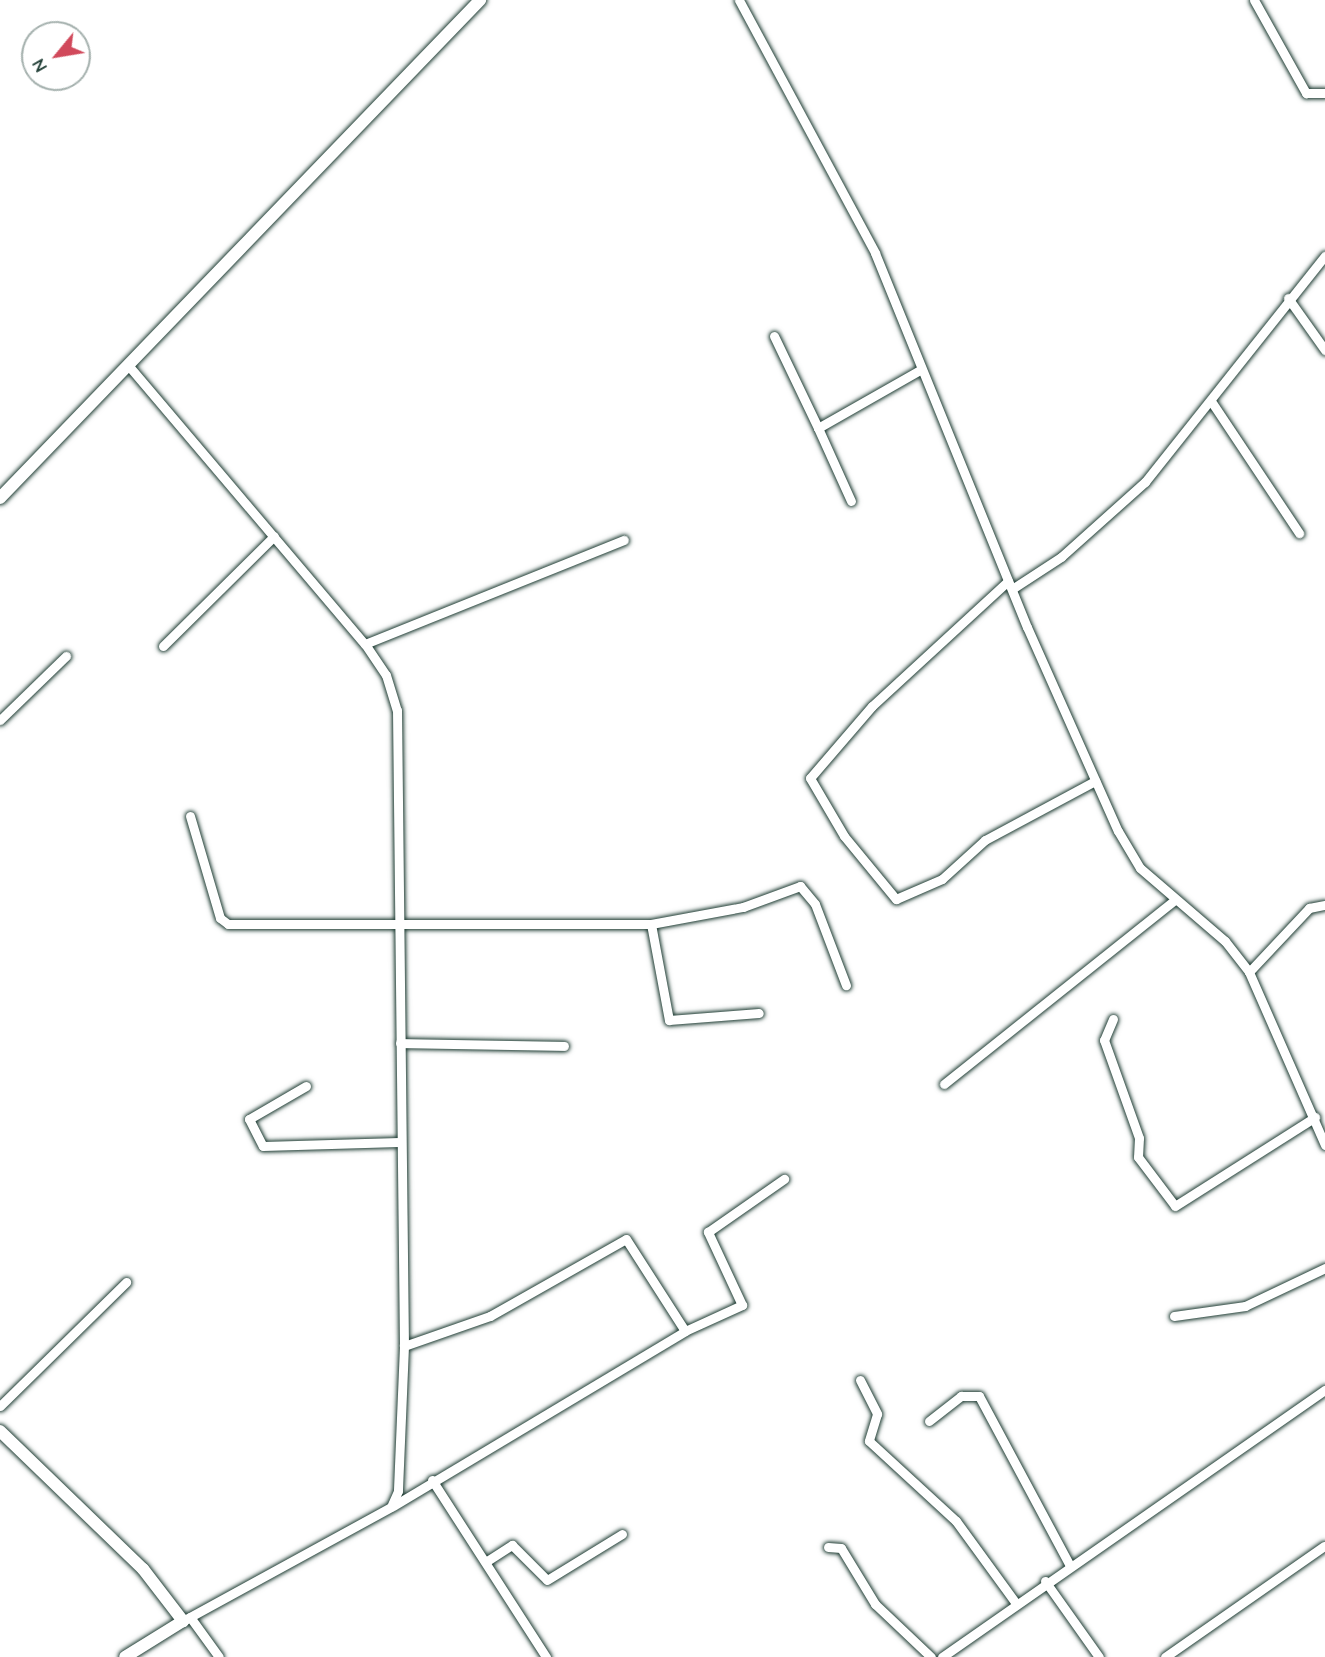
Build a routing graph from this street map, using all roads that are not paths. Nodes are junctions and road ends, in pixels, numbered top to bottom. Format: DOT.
graph roads {
  1 [pos="480,0"];
  2 [pos="739,0"];
  3 [pos="1254,0"];
  4 [pos="1325,93"];
  5 [pos="1325,256"];
  6 [pos="1288,298"];
  7 [pos="774,336"];
  8 [pos="1325,351"];
  9 [pos="128,365"];
  10 [pos="920,370"];
  11 [pos="1211,401"];
  12 [pos="818,428"];
  13 [pos="0,498"];
  14 [pos="851,501"];
  15 [pos="1299,533"];
  16 [pos="274,536"];
  17 [pos="624,540"];
  18 [pos="1010,585"];
  19 [pos="365,644"];
  20 [pos="163,646"];
  21 [pos="66,656"];
  22 [pos="0,720"];
  23 [pos="1095,781"];
  24 [pos="190,816"];
  25 [pos="1173,901"];
  26 [pos="1325,905"];
  27 [pos="651,924"];
  28 [pos="402,925"];
  29 [pos="1248,972"];
  30 [pos="846,985"];
  31 [pos="759,1013"];
  32 [pos="1113,1019"];
  33 [pos="400,1043"];
  34 [pos="564,1046"];
  35 [pos="944,1084"];
  36 [pos="306,1086"];
  37 [pos="1315,1117"];
  38 [pos="1323,1132"];
  39 [pos="399,1142"];
  40 [pos="1325,1145"];
  41 [pos="784,1179"];
  42 [pos="1325,1268"];
  43 [pos="126,1282"];
  44 [pos="1174,1316"];
  45 [pos="685,1331"];
  46 [pos="404,1346"];
  47 [pos="860,1380"];
  48 [pos="1325,1390"];
  49 [pos="0,1406"];
  50 [pos="929,1421"];
  51 [pos="0,1431"];
  52 [pos="432,1480"];
  53 [pos="391,1507"];
  54 [pos="622,1534"];
  55 [pos="1324,1546"];
  56 [pos="828,1547"];
  57 [pos="487,1560"];
  58 [pos="1069,1564"];
  59 [pos="1045,1581"];
  60 [pos="1015,1602"];
  61 [pos="186,1619"];
  62 [pos="125,1657"];
  63 [pos="219,1657"];
  64 [pos="546,1657"];
  65 [pos="931,1657"];
  66 [pos="942,1657"];
  67 [pos="1099,1657"];
  68 [pos="1165,1657"];
  1 -- 9 [label="street"];
  2 -- 10 [label="street"];
  3 -- 4 [label="street"];
  5 -- 6 [label="street"];
  6 -- 8 [label="street"];
  6 -- 11 [label="street"];
  7 -- 12 [label="street"];
  9 -- 13 [label="street"];
  9 -- 16 [label="street"];
  10 -- 12 [label="street"];
  10 -- 18 [label="street"];
  11 -- 15 [label="street"];
  11 -- 18 [label="street"];
  12 -- 14 [label="street"];
  16 -- 19 [label="street"];
  16 -- 20 [label="street"];
  17 -- 19 [label="street"];
  18 -- 23 [label="street"];
  18 -- 23 [label="street"];
  19 -- 28 [label="street"];
  21 -- 22 [label="street"];
  23 -- 25 [label="street"];
  24 -- 28 [label="street"];
  25 -- 29 [label="street"];
  25 -- 35 [label="street"];
  26 -- 29 [label="street"];
  27 -- 28 [label="street"];
  27 -- 30 [label="street"];
  27 -- 31 [label="street"];
  28 -- 33 [label="street"];
  29 -- 37 [label="street"];
  32 -- 37 [label="street"];
  33 -- 34 [label="street"];
  33 -- 39 [label="street"];
  36 -- 39 [label="street"];
  37 -- 38 [label="street"];
  38 -- 40 [label="street"];
  39 -- 46 [label="street"];
  41 -- 45 [label="street"];
  42 -- 44 [label="street"];
  43 -- 49 [label="street"];
  45 -- 46 [label="street"];
  45 -- 52 [label="street"];
  46 -- 53 [label="street"];
  47 -- 60 [label="street"];
  48 -- 58 [label="street"];
  50 -- 58 [label="street"];
  51 -- 61 [label="street"];
  52 -- 53 [label="street"];
  52 -- 57 [label="street"];
  53 -- 61 [label="street"];
  54 -- 57 [label="street"];
  55 -- 68 [label="street"];
  56 -- 65 [label="street"];
  57 -- 64 [label="street"];
  58 -- 59 [label="street"];
  59 -- 60 [label="street"];
  59 -- 67 [label="street"];
  60 -- 66 [label="street"];
  61 -- 62 [label="street"];
  61 -- 63 [label="street"];
}
